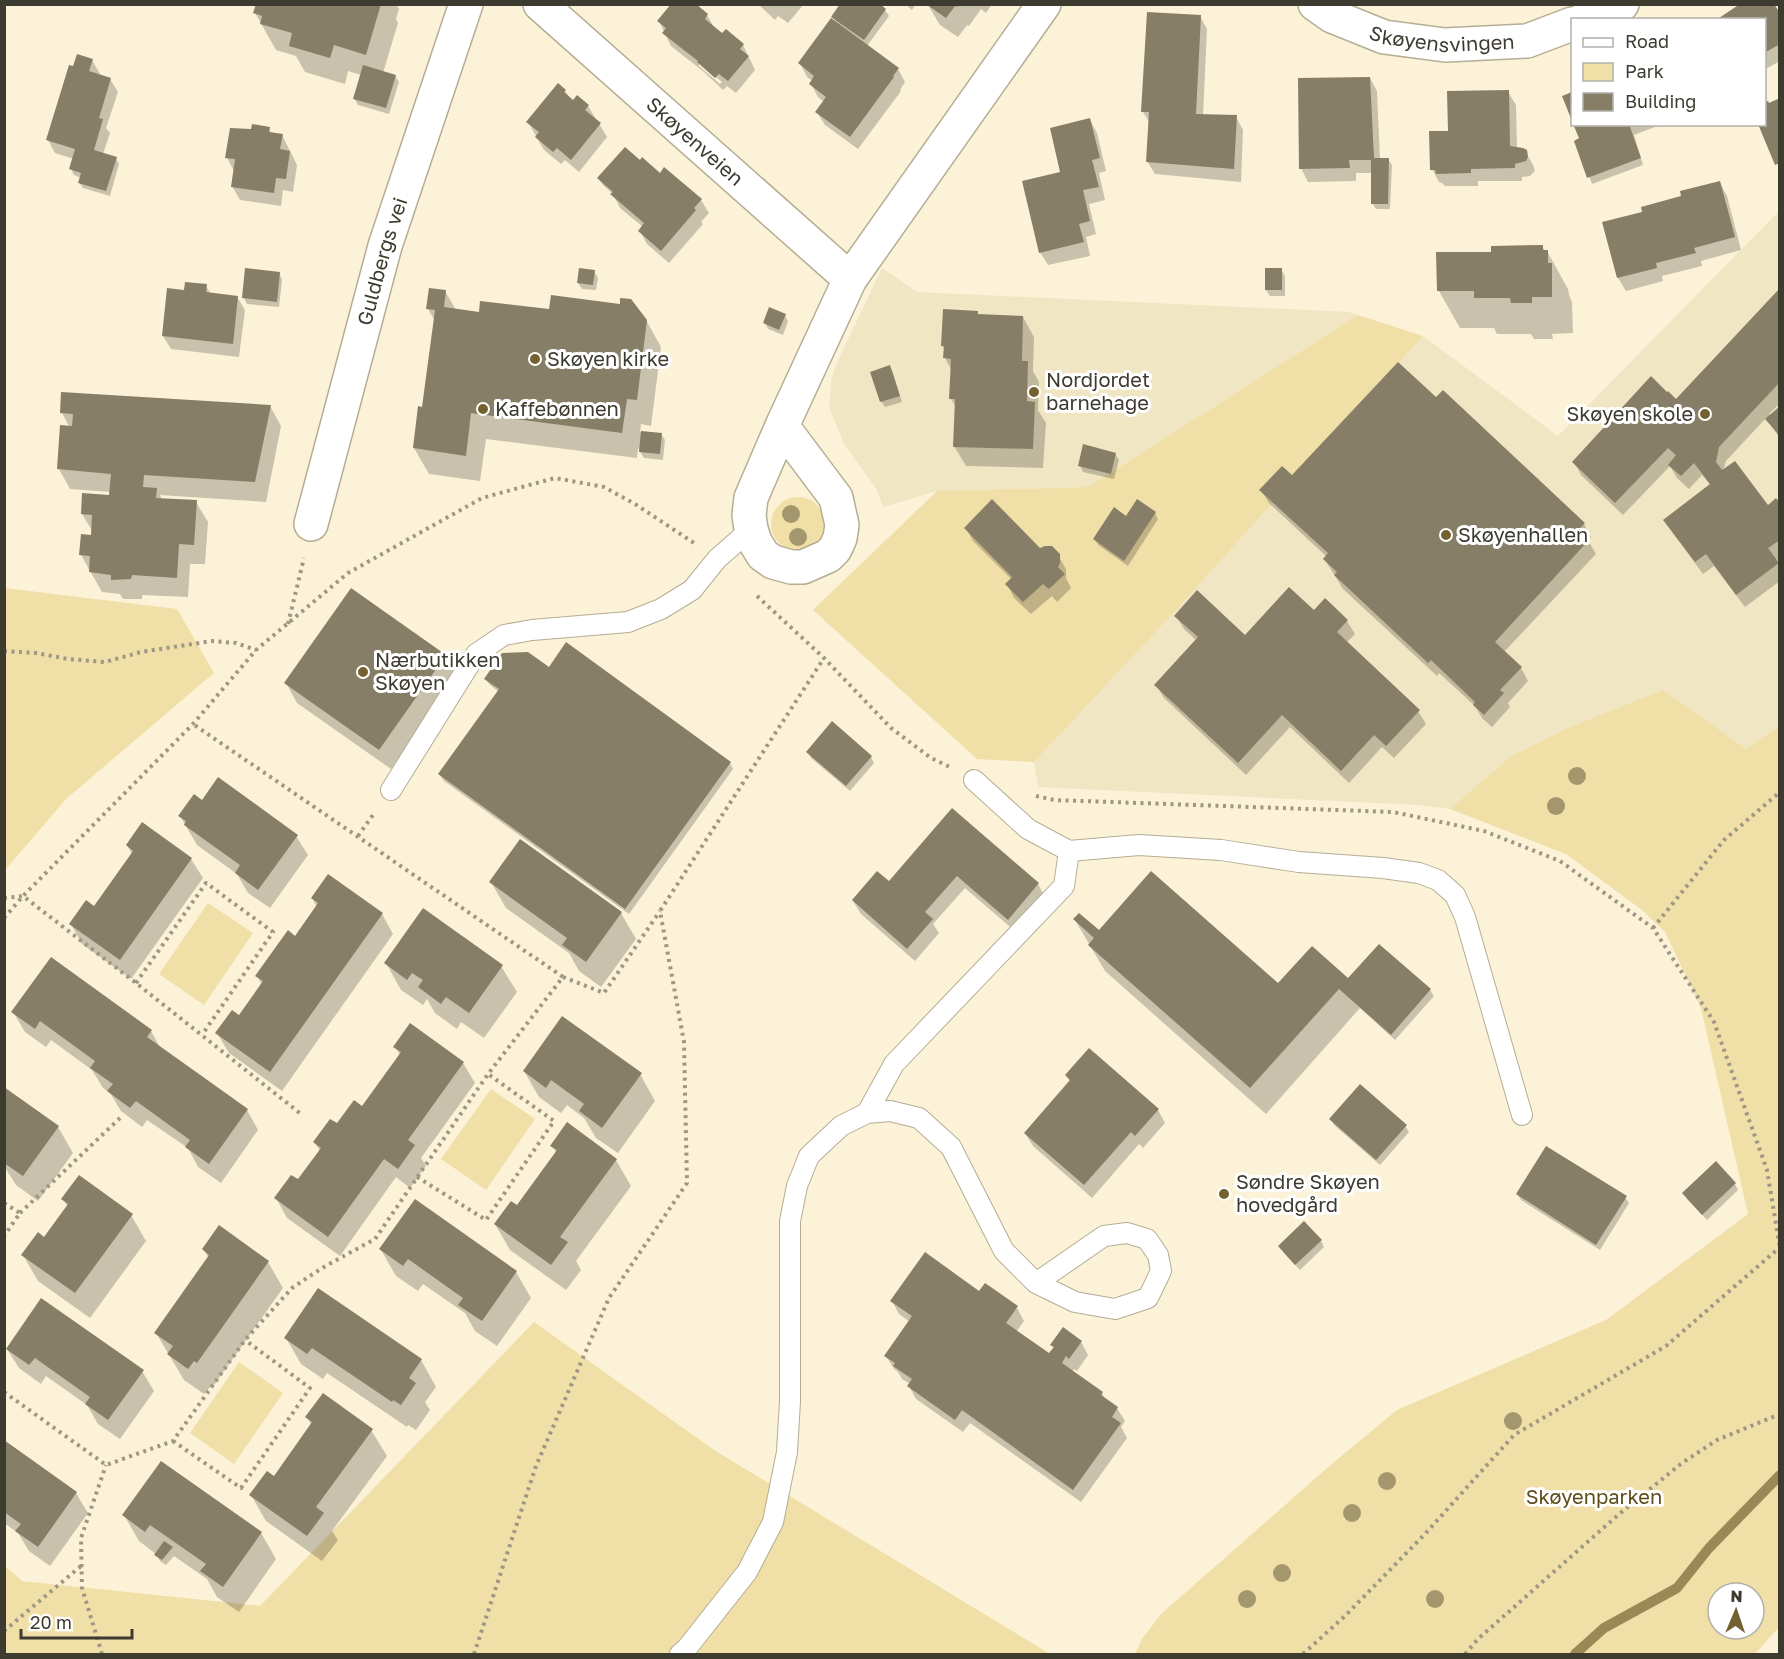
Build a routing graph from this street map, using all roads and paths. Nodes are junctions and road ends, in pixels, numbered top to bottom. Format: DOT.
graph roads {
  1 [pos="466,4"];
  2 [pos="540,4"];
  3 [pos="1044,4"];
  4 [pos="1315,4"];
  5 [pos="1622,4"];
  6 [pos="1588,18"];
  7 [pos="1571,24"];
  8 [pos="850,279"];
  9 [pos="782,426"];
  10 [pos="312,524"];
  11 [pos="751,530"];
  12 [pos="717,559"];
  13 [pos="288,624"];
  14 [pos="256,650"];
  15 [pos="4,651"];
  16 [pos="824,658"];
  17 [pos="193,724"];
  18 [pos="974,780"];
  19 [pos="392,790"];
  20 [pos="1779,792"];
  21 [pos="1032,794"];
  22 [pos="1069,851"];
  23 [pos="23,896"];
  24 [pos="4,898"];
  25 [pos="660,911"];
  26 [pos="4,918"];
  27 [pos="1653,928"];
  28 [pos="562,977"];
  29 [pos="136,983"];
  30 [pos="202,1035"];
  31 [pos="488,1074"];
  32 [pos="867,1113"];
  33 [pos="301,1114"];
  34 [pos="1522,1115"];
  35 [pos="120,1118"];
  36 [pos="417,1177"];
  37 [pos="4,1203"];
  38 [pos="20,1213"];
  39 [pos="4,1236"];
  40 [pos="1779,1248"];
  41 [pos="1036,1283"];
  42 [pos="245,1340"];
  43 [pos="4,1392"];
  44 [pos="1779,1414"];
  45 [pos="173,1441"];
  46 [pos="106,1465"];
  47 [pos="82,1566"];
  48 [pos="4,1631"];
  49 [pos="102,1654"];
  50 [pos="474,1654"];
  51 [pos="680,1654"];
  52 [pos="1303,1654"];
  53 [pos="1465,1654"];
  1 -- 10 [label="street, Guldbergs vei"];
  2 -- 8 [label="street, Skøyenveien"];
  3 -- 8 [label="street"];
  4 -- 7 [label="street, Skøyensvingen"];
  5 -- 6 [label="street"];
  8 -- 9 [label="street"];
  9 -- 11 [label="street"];
  9 -- 11 [label="street"];
  10 -- 13 [label="path"];
  11 -- 12 [label="lane"];
  12 -- 13 [label="path"];
  12 -- 16 [label="path"];
  12 -- 19 [label="lane"];
  13 -- 14 [label="path"];
  14 -- 15 [label="path"];
  14 -- 17 [label="path"];
  16 -- 18 [label="path"];
  16 -- 25 [label="path"];
  17 -- 23 [label="path"];
  17 -- 28 [label="path"];
  18 -- 22 [label="lane"];
  20 -- 27 [label="path"];
  21 -- 27 [label="path"];
  22 -- 32 [label="lane"];
  22 -- 34 [label="lane"];
  23 -- 24 [label="path"];
  23 -- 26 [label="path"];
  23 -- 29 [label="path"];
  25 -- 28 [label="path"];
  25 -- 50 [label="path"];
  27 -- 40 [label="path"];
  28 -- 31 [label="path"];
  29 -- 30 [label="path"];
  29 -- 30 [label="path"];
  30 -- 33 [label="path"];
  31 -- 36 [label="path"];
  31 -- 36 [label="path"];
  32 -- 41 [label="lane"];
  32 -- 51 [label="lane"];
  35 -- 38 [label="path"];
  36 -- 42 [label="path"];
  37 -- 38 [label="path"];
  38 -- 39 [label="path"];
  40 -- 52 [label="path"];
  41 -- 41 [label="lane"];
  42 -- 45 [label="path"];
  42 -- 45 [label="path"];
  43 -- 46 [label="path"];
  44 -- 53 [label="path"];
  45 -- 46 [label="path"];
  46 -- 47 [label="path"];
  47 -- 48 [label="path"];
  47 -- 49 [label="path"];
}
